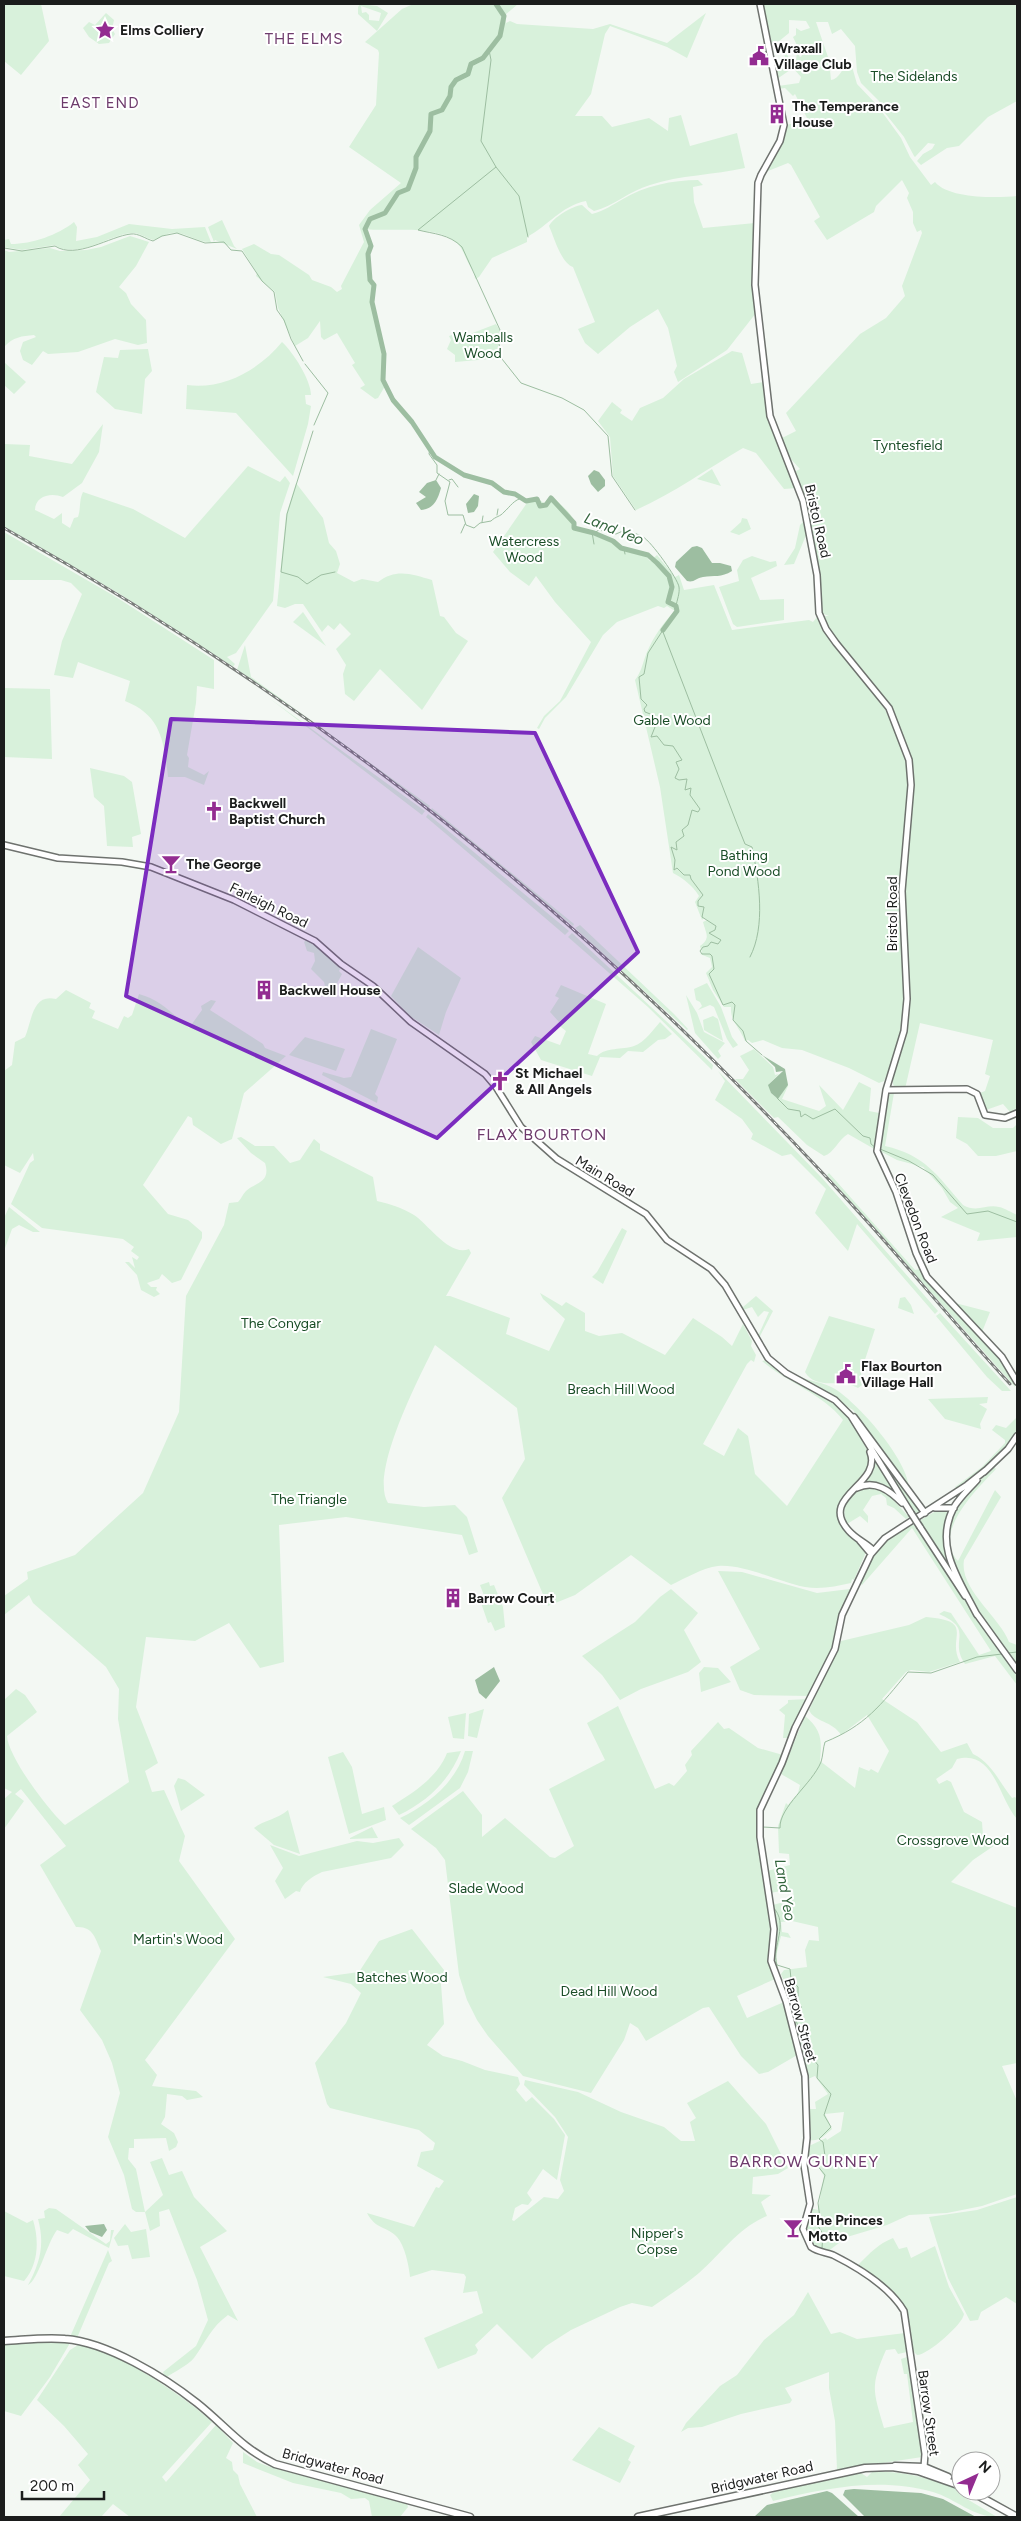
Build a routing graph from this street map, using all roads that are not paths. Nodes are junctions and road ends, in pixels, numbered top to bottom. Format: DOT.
graph roads {
  1 [pos="760,4"];
  2 [pos="4,845"];
  3 [pos="341,964"];
  4 [pos="886,1090"];
  5 [pos="1017,1113"];
  6 [pos="1017,1382"];
  7 [pos="843,1407"];
  8 [pos="1017,1436"];
  9 [pos="866,1440"];
  10 [pos="986,1470"];
  11 [pos="849,1492"];
  12 [pos="960,1499"];
  13 [pos="939,1503"];
  14 [pos="932,1508"];
  15 [pos="954,1508"];
  16 [pos="911,1513"];
  17 [pos="925,1513"];
  18 [pos="860,1540"];
  19 [pos="881,1542"];
  20 [pos="868,1546"];
  21 [pos="872,1552"];
  22 [pos="977,1615"];
  23 [pos="1017,1670"];
  24 [pos="4,2341"];
  25 [pos="894,2468"];
  26 [pos="921,2469"];
  27 [pos="934,2476"];
  28 [pos="951,2480"];
  29 [pos="951,2482"];
  30 [pos="988,2501"];
  31 [pos="470,2517"];
  32 [pos="638,2517"];
  33 [pos="1017,2517"];
  1 -- 4 [label="main road, Bristol Road"];
  2 -- 3 [label="main road, Farleigh Road"];
  3 -- 7 [label="main road, Main Road"];
  4 -- 5 [label="main road"];
  4 -- 6 [label="main road, Clevedon Road"];
  7 -- 9 [label="main road"];
  7 -- 17 [label="main road"];
  8 -- 10 [label="main road"];
  9 -- 11 [label="main road"];
  9 -- 16 [label="main road"];
  10 -- 12 [label="main road"];
  10 -- 13 [label="main road"];
  11 -- 16 [label="main road"];
  11 -- 18 [label="main road"];
  12 -- 13 [label="main road"];
  12 -- 15 [label="main road"];
  13 -- 14 [label="main road"];
  14 -- 15 [label="main road"];
  14 -- 17 [label="main road"];
  15 -- 22 [label="main road"];
  16 -- 22 [label="main road, bridge"];
  17 -- 19 [label="main road"];
  18 -- 20 [label="main road"];
  18 -- 21 [label="main road"];
  19 -- 20 [label="main road"];
  19 -- 21 [label="main road"];
  20 -- 21 [label="main road"];
  21 -- 26 [label="main road, Barrow Street"];
  22 -- 23 [label="main road"];
  24 -- 31 [label="highway, Bridgwater Road"];
  25 -- 26 [label="highway, Bridgwater Road"];
  25 -- 27 [label="highway"];
  25 -- 32 [label="highway, Bridgwater Road"];
  26 -- 27 [label="highway"];
  26 -- 28 [label="highway, Bridgwater Road"];
  27 -- 29 [label="highway, Bridgwater Road"];
  30 -- 33 [label="highway"];
}
